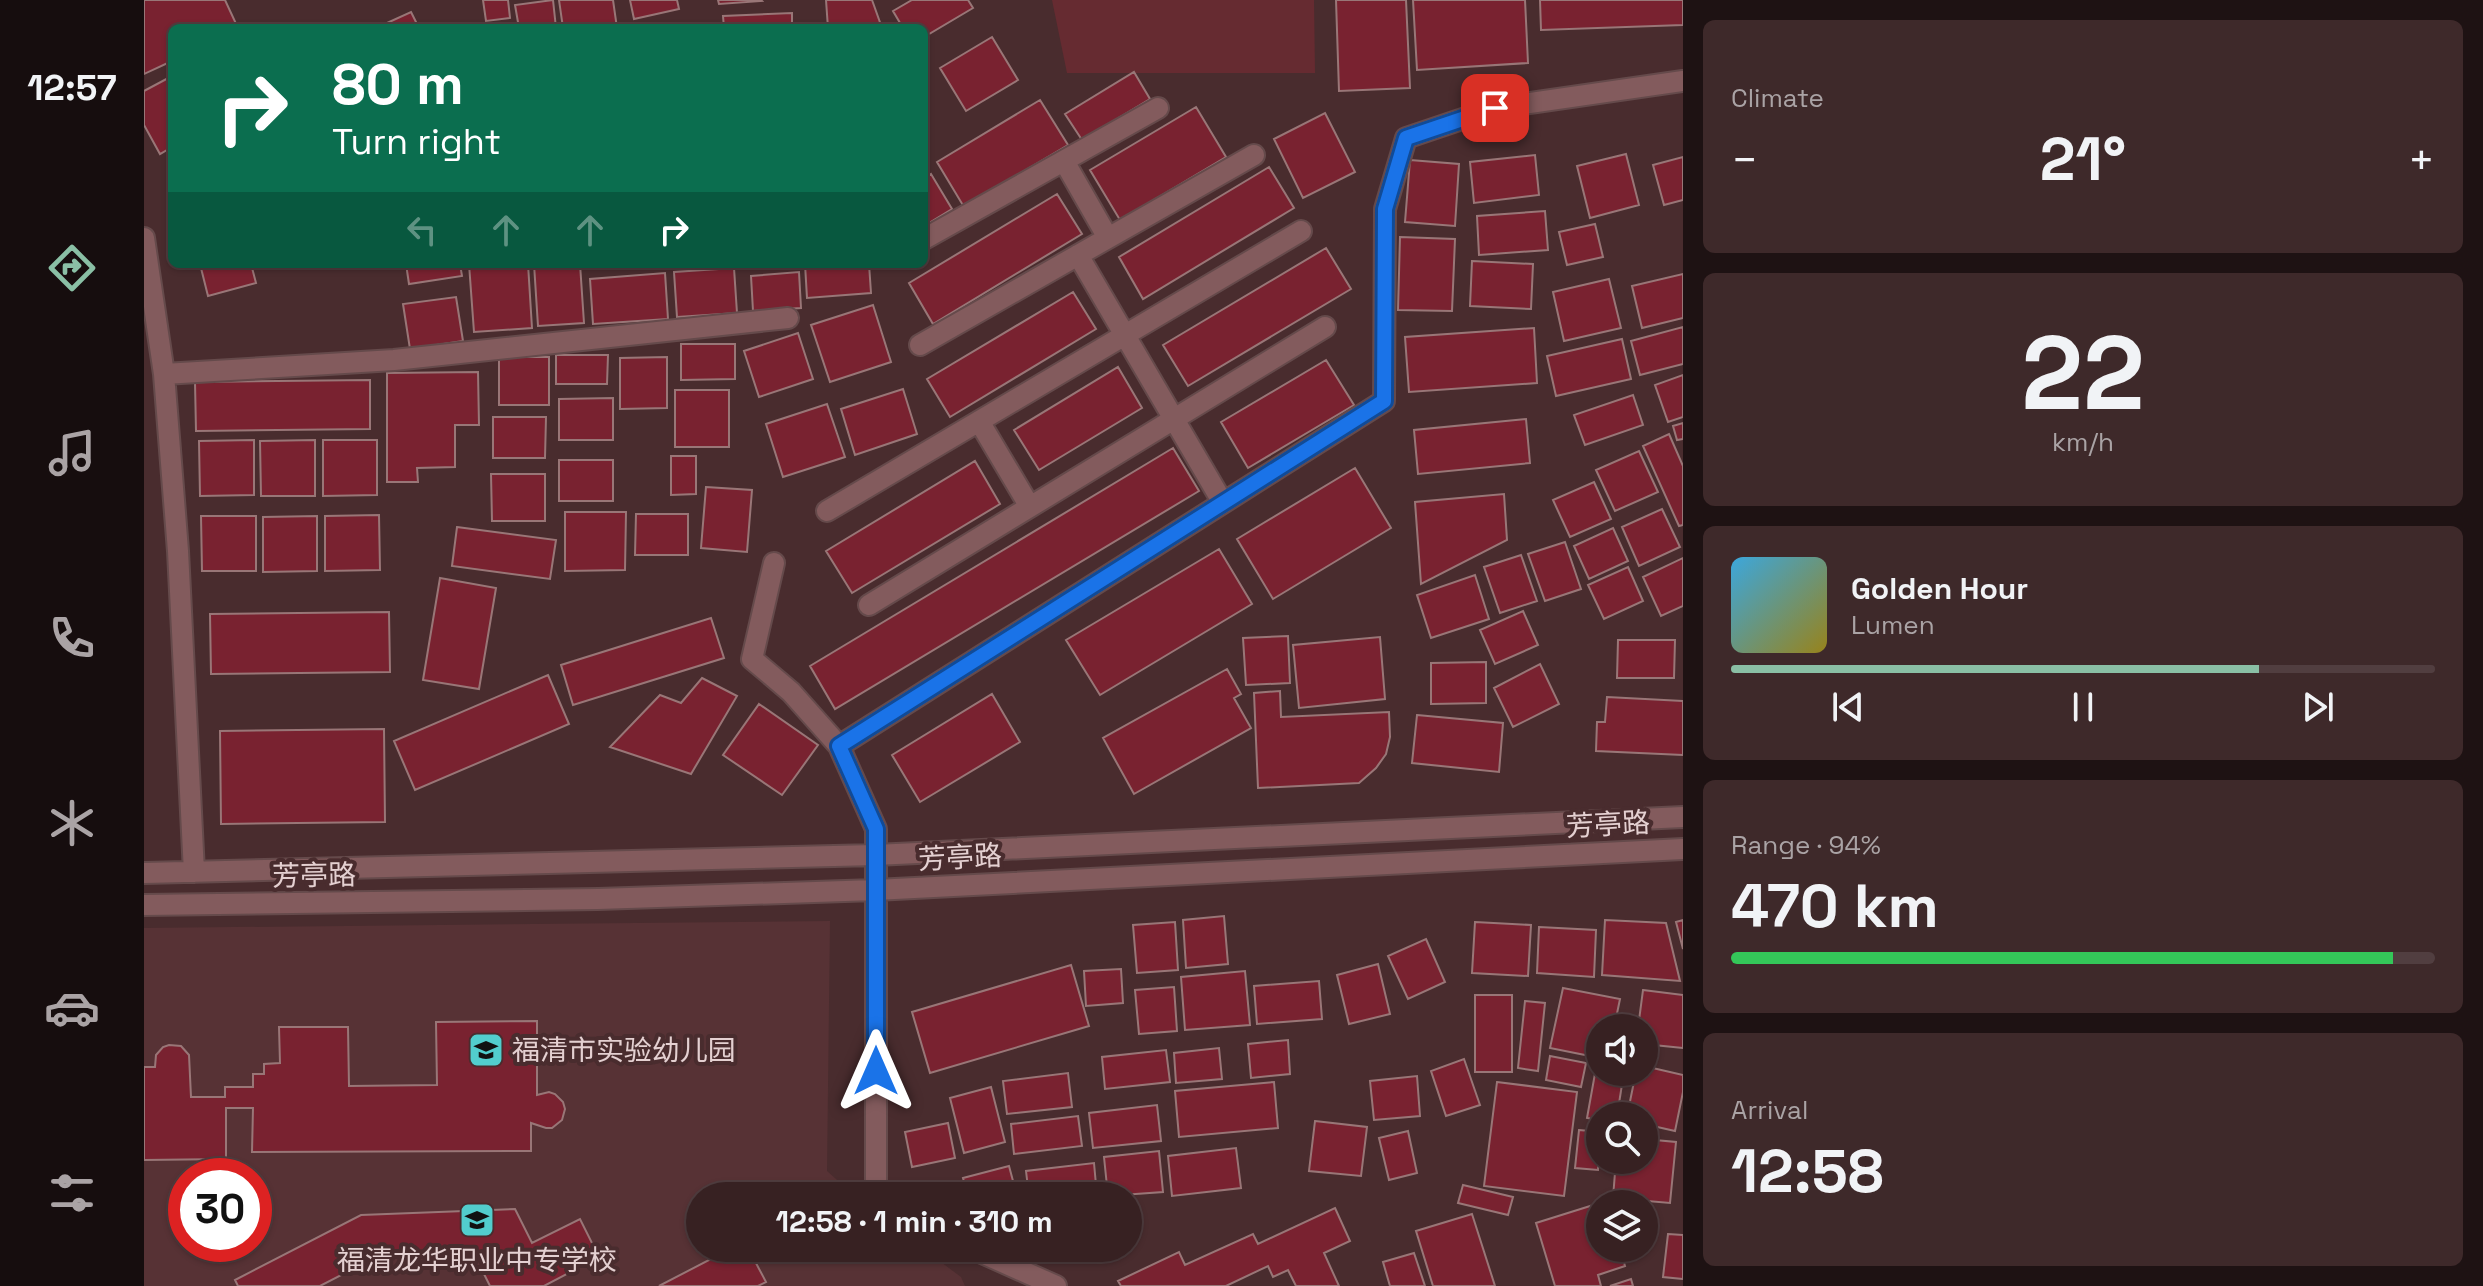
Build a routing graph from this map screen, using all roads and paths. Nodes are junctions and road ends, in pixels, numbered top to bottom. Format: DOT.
graph roads {
  1 [pos="1683,81"];
  2 [pos="1158,108"];
  3 [pos="1254,155"];
  4 [pos="1064,161"];
  5 [pos="1301,231"];
  6 [pos="928,237"];
  7 [pos="144,238"];
  8 [pos="1108,238"];
  9 [pos="1078,255"];
  10 [pos="788,318"];
  11 [pos="1325,327"];
  12 [pos="1125,335"];
  13 [pos="920,345"];
  14 [pos="164,374"];
  15 [pos="1174,419"];
  16 [pos="979,421"];
  17 [pos="1223,503"];
  18 [pos="1030,507"];
  19 [pos="827,511"];
  20 [pos="774,563"];
  21 [pos="869,605"];
  22 [pos="839,746"];
  23 [pos="1683,817"];
  24 [pos="1683,849"];
  25 [pos="875,855"];
  26 [pos="194,872"];
  27 [pos="144,873"];
  28 [pos="875,890"];
  29 [pos="144,905"];
  30 [pos="876,1182"];
  31 [pos="1002,1262"];
  32 [pos="1056,1286"];
  1 -- 17 [label="street"];
  2 -- 4 [label="street"];
  3 -- 8 [label="street"];
  4 -- 6 [label="street"];
  4 -- 8 [label="street"];
  5 -- 12 [label="street"];
  7 -- 14 [label="street"];
  8 -- 9 [label="street"];
  9 -- 12 [label="street"];
  9 -- 13 [label="street"];
  10 -- 14 [label="street"];
  11 -- 15 [label="street"];
  12 -- 15 [label="street"];
  12 -- 16 [label="street"];
  14 -- 26 [label="street"];
  15 -- 17 [label="street"];
  15 -- 18 [label="street"];
  16 -- 18 [label="street"];
  16 -- 19 [label="street"];
  17 -- 22 [label="street"];
  18 -- 21 [label="street"];
  20 -- 22 [label="street"];
  22 -- 25 [label="street"];
  23 -- 25 [label="street, 芳亭路"];
  24 -- 28 [label="street, 芳亭路"];
  25 -- 26 [label="street, 芳亭路"];
  25 -- 28 [label="street"];
  26 -- 27 [label="street, 芳亭路"];
  28 -- 29 [label="street, 芳亭路"];
  28 -- 30 [label="street"];
  31 -- 32 [label="street"];
}
